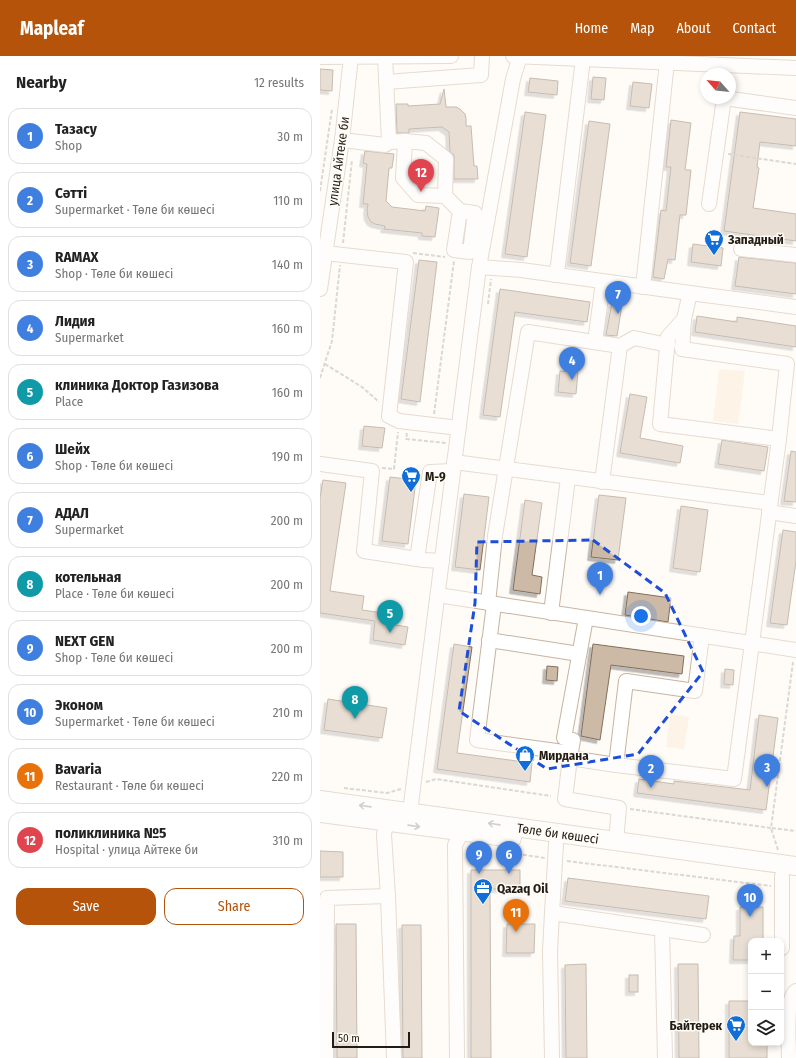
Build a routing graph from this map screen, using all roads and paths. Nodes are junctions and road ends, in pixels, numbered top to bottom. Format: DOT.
graph roads {
  1 [pos="320,56"];
  2 [pos="385,56"];
  3 [pos="451,56"];
  4 [pos="482,56"];
  5 [pos="513,56"];
  6 [pos="520,56"];
  7 [pos="351,57"];
  8 [pos="583,59"];
  9 [pos="667,62"];
  10 [pos="713,68"];
  11 [pos="796,68"];
  12 [pos="736,70"];
  13 [pos="386,82"];
  14 [pos="736,100"];
  15 [pos="723,104"];
  16 [pos="332,107"];
  17 [pos="796,108"];
  18 [pos="348,141"];
  19 [pos="405,141"];
  20 [pos="389,142"];
  21 [pos="717,152"];
  22 [pos="796,164"];
  23 [pos="320,191"];
  24 [pos="445,196"];
  25 [pos="709,204"];
  26 [pos="460,211"];
  27 [pos="741,248"];
  28 [pos="342,249"];
  29 [pos="325,254"];
  30 [pos="796,255"];
  31 [pos="446,258"];
  32 [pos="454,259"];
  33 [pos="406,262"];
  34 [pos="341,264"];
  35 [pos="479,267"];
  36 [pos="555,275"];
  37 [pos="491,279"];
  38 [pos="603,282"];
  39 [pos="643,287"];
  40 [pos="320,289"];
  41 [pos="690,293"];
  42 [pos="796,308"];
  43 [pos="487,309"];
  44 [pos="684,318"];
  45 [pos="595,342"];
  46 [pos="668,345"];
  47 [pos="620,346"];
  48 [pos="324,364"];
  49 [pos="320,378"];
  50 [pos="399,419"];
  51 [pos="432,425"];
  52 [pos="459,428"];
  53 [pos="779,439"];
  54 [pos="457,444"];
  55 [pos="320,464"];
  56 [pos="454,467"];
  57 [pos="505,469"];
  58 [pos="372,471"];
  59 [pos="568,478"];
  60 [pos="602,482"];
  61 [pos="769,508"];
  62 [pos="796,516"];
  63 [pos="417,559"];
  64 [pos="442,561"];
  65 [pos="438,595"];
  66 [pos="491,603"];
  67 [pos="550,613"];
  68 [pos="586,618"];
  69 [pos="702,636"];
  70 [pos="489,640"];
  71 [pos="751,644"];
  72 [pos="796,650"];
  73 [pos="579,654"];
  74 [pos="571,756"];
  75 [pos="616,765"];
  76 [pos="413,786"];
  77 [pos="342,788"];
  78 [pos="552,796"];
  79 [pos="320,800"];
  80 [pos="410,812"];
  81 [pos="320,813"];
  82 [pos="386,822"];
  83 [pos="771,828"];
  84 [pos="796,831"];
  85 [pos="462,832"];
  86 [pos="616,840"];
  87 [pos="556,844"];
  88 [pos="791,873"];
  89 [pos="388,896"];
  90 [pos="324,898"];
  91 [pos="552,913"];
  92 [pos="662,929"];
  93 [pos="703,936"];
  94 [pos="783,938"];
  95 [pos="796,990"];
  96 [pos="326,1058"];
  97 [pos="394,1058"];
  98 [pos="458,1058"];
  99 [pos="552,1058"];
  100 [pos="665,1058"];
  101 [pos="789,1058"];
  1 -- 7 [label="street"];
  2 -- 3 [label="street"];
  2 -- 7 [label="street"];
  2 -- 13 [label="street"];
  4 -- 13 [label="street"];
  5 -- 6 [label="street"];
  6 -- 8 [label="street"];
  6 -- 35 [label="street"];
  7 -- 18 [label="street, улица Айтеке би"];
  8 -- 9 [label="street"];
  8 -- 36 [label="street"];
  9 -- 10 [label="street"];
  9 -- 39 [label="street"];
  11 -- 12 [label="street"];
  13 -- 20 [label="street"];
  14 -- 17 [label="street"];
  15 -- 21 [label="street"];
  16 -- 23 [label="path"];
  18 -- 20 [label="street"];
  18 -- 28 [label="path"];
  18 -- 29 [label="street, улица Айтеке би"];
  19 -- 20 [label="street"];
  19 -- 24 [label="street"];
  19 -- 24 [label="street"];
  21 -- 22 [label="path"];
  21 -- 25 [label="street"];
  24 -- 26 [label="street"];
  27 -- 30 [label="street"];
  29 -- 33 [label="street"];
  29 -- 40 [label="street, улица Айтеке би"];
  31 -- 33 [label="path"];
  32 -- 51 [label="path"];
  33 -- 50 [label="street"];
  34 -- 48 [label="path"];
  35 -- 36 [label="street"];
  35 -- 52 [label="street"];
  36 -- 38 [label="street"];
  37 -- 43 [label="path"];
  38 -- 39 [label="street"];
  38 -- 45 [label="street"];
  39 -- 41 [label="street"];
  41 -- 42 [label="street"];
  41 -- 44 [label="street"];
  44 -- 46 [label="street"];
  44 -- 53 [label="street"];
  45 -- 47 [label="street"];
  45 -- 57 [label="street"];
  46 -- 47 [label="street"];
  46 -- 53 [label="street"];
  47 -- 60 [label="street"];
  48 -- 49 [label="path"];
  48 -- 50 [label="path"];
  50 -- 51 [label="street"];
  50 -- 54 [label="path"];
  50 -- 58 [label="path"];
  51 -- 52 [label="street"];
  52 -- 54 [label="street"];
  53 -- 61 [label="street"];
  54 -- 56 [label="street"];
  55 -- 58 [label="street"];
  56 -- 57 [label="street"];
  56 -- 63 [label="street"];
  56 -- 64 [label="street"];
  57 -- 59 [label="street"];
  57 -- 66 [label="street"];
  58 -- 63 [label="street"];
  59 -- 60 [label="street"];
  59 -- 67 [label="street"];
  60 -- 61 [label="street"];
  61 -- 62 [label="street"];
  61 -- 71 [label="street"];
  63 -- 64 [label="street"];
  64 -- 65 [label="street"];
  65 -- 66 [label="street"];
  65 -- 76 [label="street"];
  66 -- 67 [label="street"];
  66 -- 70 [label="street"];
  67 -- 68 [label="street"];
  68 -- 69 [label="street"];
  68 -- 73 [label="street"];
  69 -- 71 [label="street"];
  69 -- 75 [label="street"];
  70 -- 73 [label="street"];
  70 -- 74 [label="street"];
  71 -- 72 [label="street"];
  71 -- 75 [label="street"];
  73 -- 74 [label="street"];
  74 -- 75 [label="street"];
  74 -- 86 [label="street"];
  76 -- 77 [label="path"];
  76 -- 78 [label="path"];
  76 -- 80 [label="street"];
  80 -- 79 [label="main road, Төле би көшесі, one-way"];
  86 -- 80 [label="main road, Төле би көшесі, one-way"];
  81 -- 82 [label="main road, Төле би көшесі"];
  82 -- 85 [label="main road, Төле би көшесі, one-way"];
  82 -- 89 [label="street"];
  83 -- 84 [label="path"];
  85 -- 87 [label="main road, Төле би көшесі"];
  85 -- 98 [label="street"];
  86 -- 88 [label="main road, Төле би көшесі"];
  87 -- 88 [label="main road, Төле би көшесі"];
  87 -- 91 [label="street"];
  88 -- 94 [label="street"];
  89 -- 90 [label="street"];
  89 -- 97 [label="street"];
  90 -- 96 [label="street"];
  91 -- 92 [label="street"];
  91 -- 99 [label="street"];
  92 -- 93 [label="street"];
  92 -- 100 [label="street"];
  95 -- 101 [label="street"];
}
